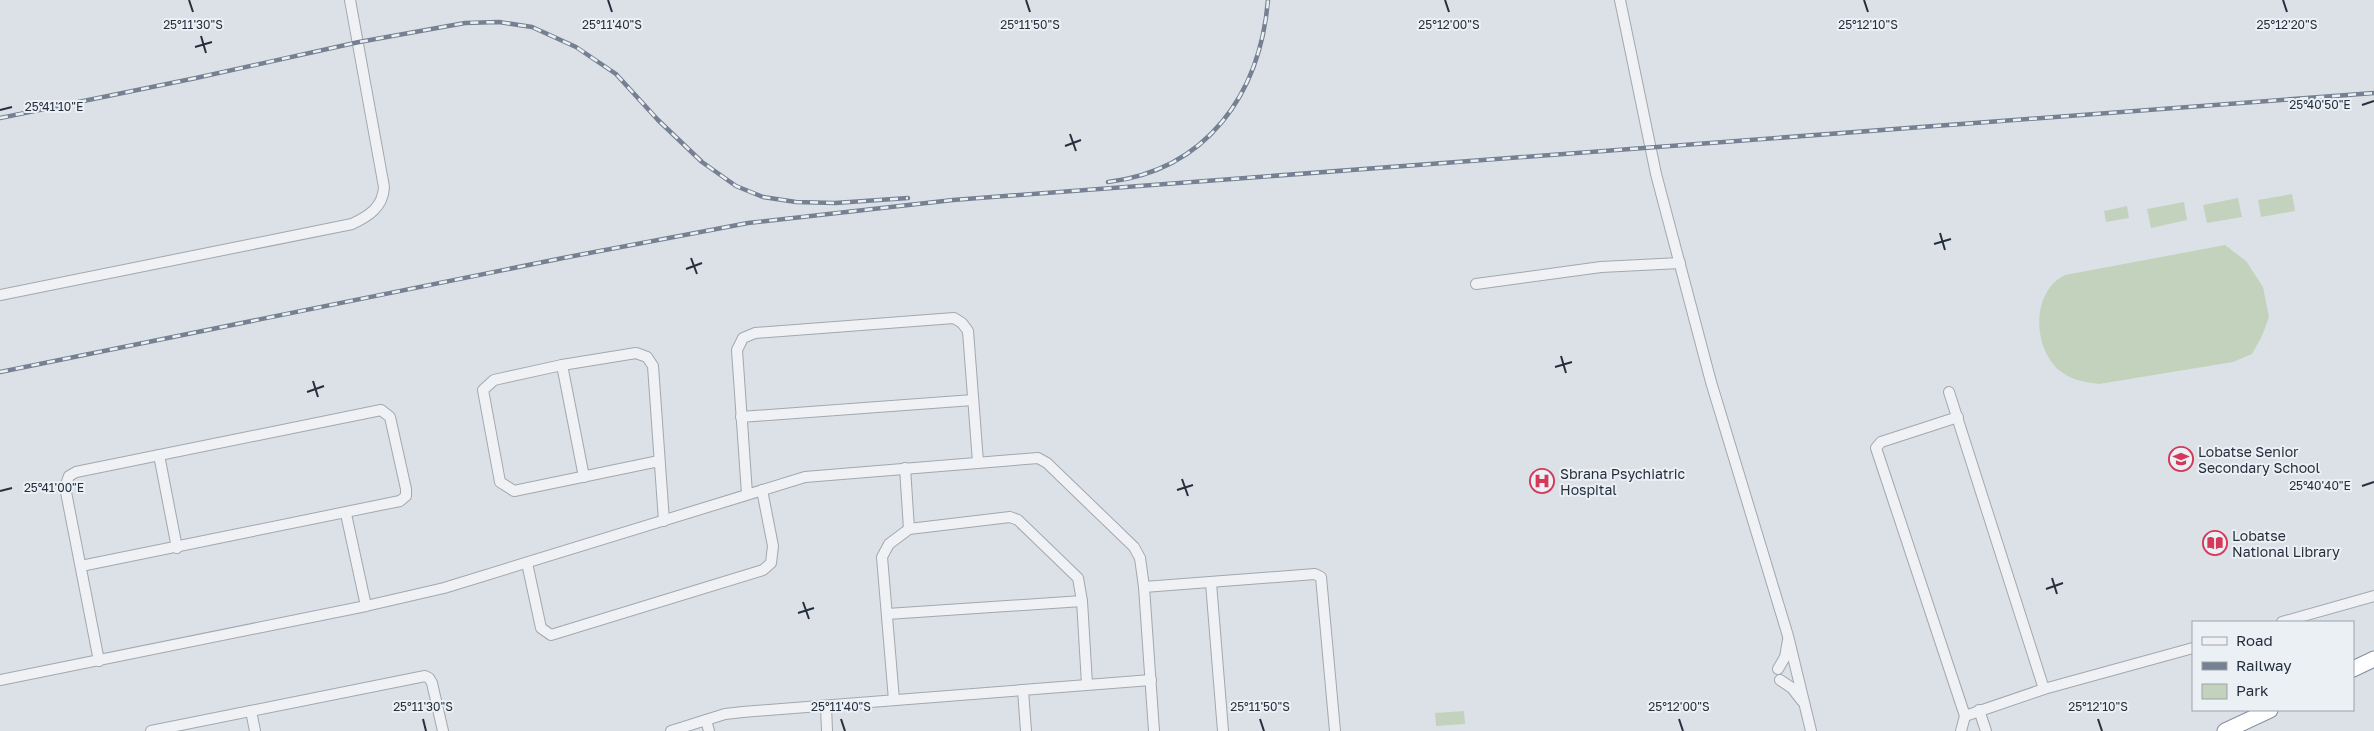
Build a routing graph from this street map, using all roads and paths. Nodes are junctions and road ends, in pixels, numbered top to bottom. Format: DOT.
graph roads {
  1 [pos="350,0"];
  2 [pos="1620,0"];
  3 [pos="1680,263"];
  4 [pos="1476,284"];
  5 [pos="0,295"];
  6 [pos="562,365"];
  7 [pos="1949,392"];
  8 [pos="973,400"];
  9 [pos="741,417"];
  10 [pos="1958,417"];
  11 [pos="159,455"];
  12 [pos="659,461"];
  13 [pos="978,462"];
  14 [pos="905,468"];
  15 [pos="584,477"];
  16 [pos="762,490"];
  17 [pos="748,494"];
  18 [pos="346,514"];
  19 [pos="664,520"];
  20 [pos="909,529"];
  21 [pos="177,548"];
  22 [pos="527,563"];
  23 [pos="81,566"];
  24 [pos="1211,583"];
  25 [pos="1144,587"];
  26 [pos="2374,596"];
  27 [pos="1082,600"];
  28 [pos="366,606"];
  29 [pos="887,614"];
  30 [pos="2286,621"];
  31 [pos="1788,636"];
  32 [pos="2192,648"];
  33 [pos="2374,659"];
  34 [pos="98,661"];
  35 [pos="2374,668"];
  36 [pos="1778,669"];
  37 [pos="2354,669"];
  38 [pos="2354,676"];
  39 [pos="0,680"];
  40 [pos="1151,680"];
  41 [pos="1780,680"];
  42 [pos="1087,684"];
  43 [pos="2044,689"];
  44 [pos="1023,690"];
  45 [pos="894,700"];
  46 [pos="826,706"];
  47 [pos="1805,706"];
  48 [pos="1979,710"];
  49 [pos="251,711"];
  50 [pos="2268,711"];
  51 [pos="1965,716"];
  52 [pos="706,720"];
  53 [pos="151,731"];
  54 [pos="255,731"];
  55 [pos="443,731"];
  56 [pos="671,731"];
  57 [pos="709,731"];
  58 [pos="827,731"];
  59 [pos="1026,731"];
  60 [pos="1154,731"];
  61 [pos="1223,731"];
  62 [pos="1335,731"];
  63 [pos="1811,731"];
  64 [pos="1961,731"];
  65 [pos="1986,731"];
  66 [pos="2225,731"];
  1 -- 5 [label="street"];
  2 -- 3 [label="street"];
  3 -- 4 [label="street"];
  3 -- 31 [label="street"];
  6 -- 12 [label="street"];
  6 -- 15 [label="street"];
  6 -- 15 [label="street"];
  7 -- 10 [label="street"];
  8 -- 9 [label="street"];
  8 -- 9 [label="street"];
  8 -- 13 [label="street"];
  9 -- 17 [label="street"];
  10 -- 43 [label="street"];
  10 -- 51 [label="street"];
  11 -- 18 [label="street"];
  11 -- 21 [label="street"];
  11 -- 23 [label="street"];
  12 -- 15 [label="street"];
  12 -- 19 [label="street"];
  13 -- 14 [label="street"];
  13 -- 25 [label="street"];
  14 -- 16 [label="street"];
  14 -- 20 [label="street"];
  16 -- 17 [label="street"];
  16 -- 22 [label="street"];
  17 -- 19 [label="street"];
  18 -- 21 [label="street"];
  18 -- 28 [label="street"];
  19 -- 22 [label="street"];
  20 -- 27 [label="street"];
  20 -- 29 [label="street"];
  21 -- 23 [label="street"];
  22 -- 28 [label="street"];
  23 -- 34 [label="street"];
  24 -- 25 [label="street"];
  24 -- 61 [label="street"];
  24 -- 62 [label="street"];
  25 -- 40 [label="street"];
  26 -- 30 [label="street"];
  27 -- 29 [label="street"];
  27 -- 42 [label="street"];
  28 -- 34 [label="street"];
  29 -- 45 [label="street"];
  31 -- 36 [label="street"];
  31 -- 47 [label="street"];
  32 -- 43 [label="street"];
  33 -- 37 [label="highway"];
  34 -- 39 [label="street"];
  35 -- 38 [label="highway"];
  40 -- 42 [label="street"];
  40 -- 60 [label="street"];
  41 -- 47 [label="street"];
  42 -- 44 [label="street"];
  43 -- 48 [label="street"];
  44 -- 45 [label="street"];
  44 -- 59 [label="street"];
  45 -- 46 [label="street"];
  46 -- 52 [label="street"];
  46 -- 58 [label="street"];
  47 -- 63 [label="street"];
  48 -- 51 [label="street"];
  48 -- 65 [label="street"];
  49 -- 53 [label="street"];
  49 -- 54 [label="street"];
  49 -- 55 [label="street"];
  50 -- 66 [label="highway"];
  51 -- 64 [label="street"];
  52 -- 56 [label="street"];
  52 -- 57 [label="street"];
}
